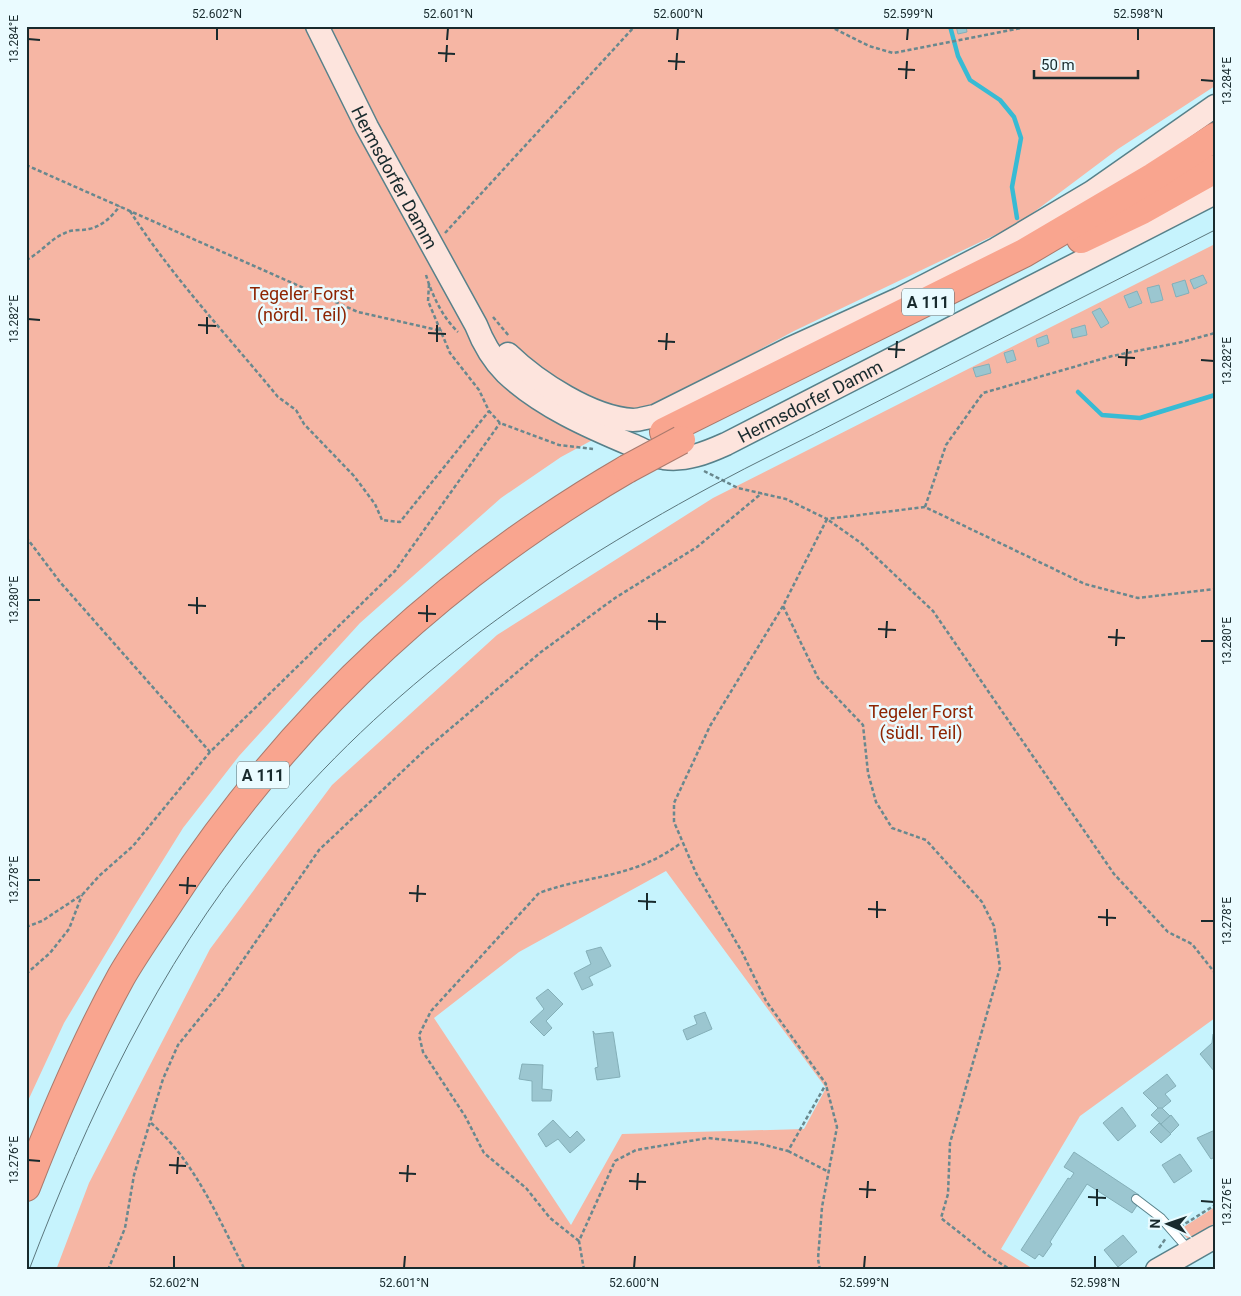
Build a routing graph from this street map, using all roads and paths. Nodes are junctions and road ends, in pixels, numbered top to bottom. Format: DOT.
graph roads {
  1 [pos="32,26"];
  2 [pos="317,26"];
  3 [pos="635,26"];
  4 [pos="829,26"];
  5 [pos="1032,26"];
  6 [pos="26,30"];
  7 [pos="1215,106"];
  8 [pos="1210,143"];
  9 [pos="26,165"];
  10 [pos="1215,169"];
  11 [pos="1215,192"];
  12 [pos="120,206"];
  13 [pos="130,211"];
  14 [pos="445,233"];
  15 [pos="1081,239"];
  16 [pos="26,260"];
  17 [pos="438,304"];
  18 [pos="482,318"];
  19 [pos="442,331"];
  20 [pos="1215,333"];
  21 [pos="514,343"];
  22 [pos="489,411"];
  23 [pos="500,423"];
  24 [pos="672,436"];
  25 [pos="611,460"];
  26 [pos="699,467"];
  27 [pos="762,493"];
  28 [pos="925,507"];
  29 [pos="827,519"];
  30 [pos="26,537"];
  31 [pos="1215,589"];
  32 [pos="783,606"];
  33 [pos="210,752"];
  34 [pos="681,843"];
  35 [pos="83,894"];
  36 [pos="26,926"];
  37 [pos="1215,973"];
  38 [pos="26,974"];
  39 [pos="826,1084"];
  40 [pos="151,1123"];
  41 [pos="26,1143"];
  42 [pos="788,1151"];
  43 [pos="828,1171"];
  44 [pos="26,1187"];
  45 [pos="1136,1198"];
  46 [pos="1215,1238"];
  47 [pos="579,1241"];
  48 [pos="1185,1261"];
  49 [pos="108,1270"];
  50 [pos="245,1270"];
  51 [pos="584,1270"];
  52 [pos="820,1270"];
  53 [pos="1011,1270"];
  54 [pos="1157,1270"];
  1 -- 6 [label="path"];
  2 -- 18 [label="main road, Hermsdorfer Damm"];
  3 -- 14 [label="path"];
  4 -- 5 [label="path"];
  7 -- 18 [label="main road, Hermsdorfer Damm"];
  8 -- 15 [label="highway, A 111"];
  8 -- 24 [label="highway, A 111"];
  9 -- 12 [label="path"];
  10 -- 15 [label="highway"];
  11 -- 18 [label="main road, Hermsdorfer Damm"];
  12 -- 13 [label="path"];
  12 -- 16 [label="path"];
  13 -- 19 [label="path"];
  13 -- 22 [label="path"];
  15 -- 24 [label="highway, A 111"];
  17 -- 19 [label="path"];
  18 -- 21 [label="path"];
  19 -- 22 [label="path"];
  20 -- 28 [label="path"];
  22 -- 23 [label="path"];
  23 -- 25 [label="path"];
  23 -- 33 [label="path"];
  24 -- 25 [label="highway, A 111"];
  25 -- 41 [label="highway, A 111"];
  25 -- 44 [label="highway, A 111"];
  26 -- 27 [label="path"];
  27 -- 29 [label="path"];
  27 -- 40 [label="path"];
  28 -- 29 [label="path"];
  28 -- 31 [label="path"];
  29 -- 32 [label="path"];
  29 -- 37 [label="path"];
  30 -- 33 [label="path"];
  32 -- 34 [label="path"];
  32 -- 53 [label="path"];
  33 -- 35 [label="path"];
  34 -- 39 [label="path"];
  34 -- 47 [label="path"];
  35 -- 36 [label="path"];
  35 -- 38 [label="path"];
  39 -- 42 [label="path"];
  39 -- 43 [label="path"];
  40 -- 49 [label="path"];
  40 -- 50 [label="path"];
  42 -- 43 [label="path"];
  42 -- 47 [label="path"];
  43 -- 52 [label="path"];
  45 -- 48 [label="lane"];
  46 -- 48 [label="main road"];
  47 -- 51 [label="path"];
  48 -- 54 [label="main road"];
}
